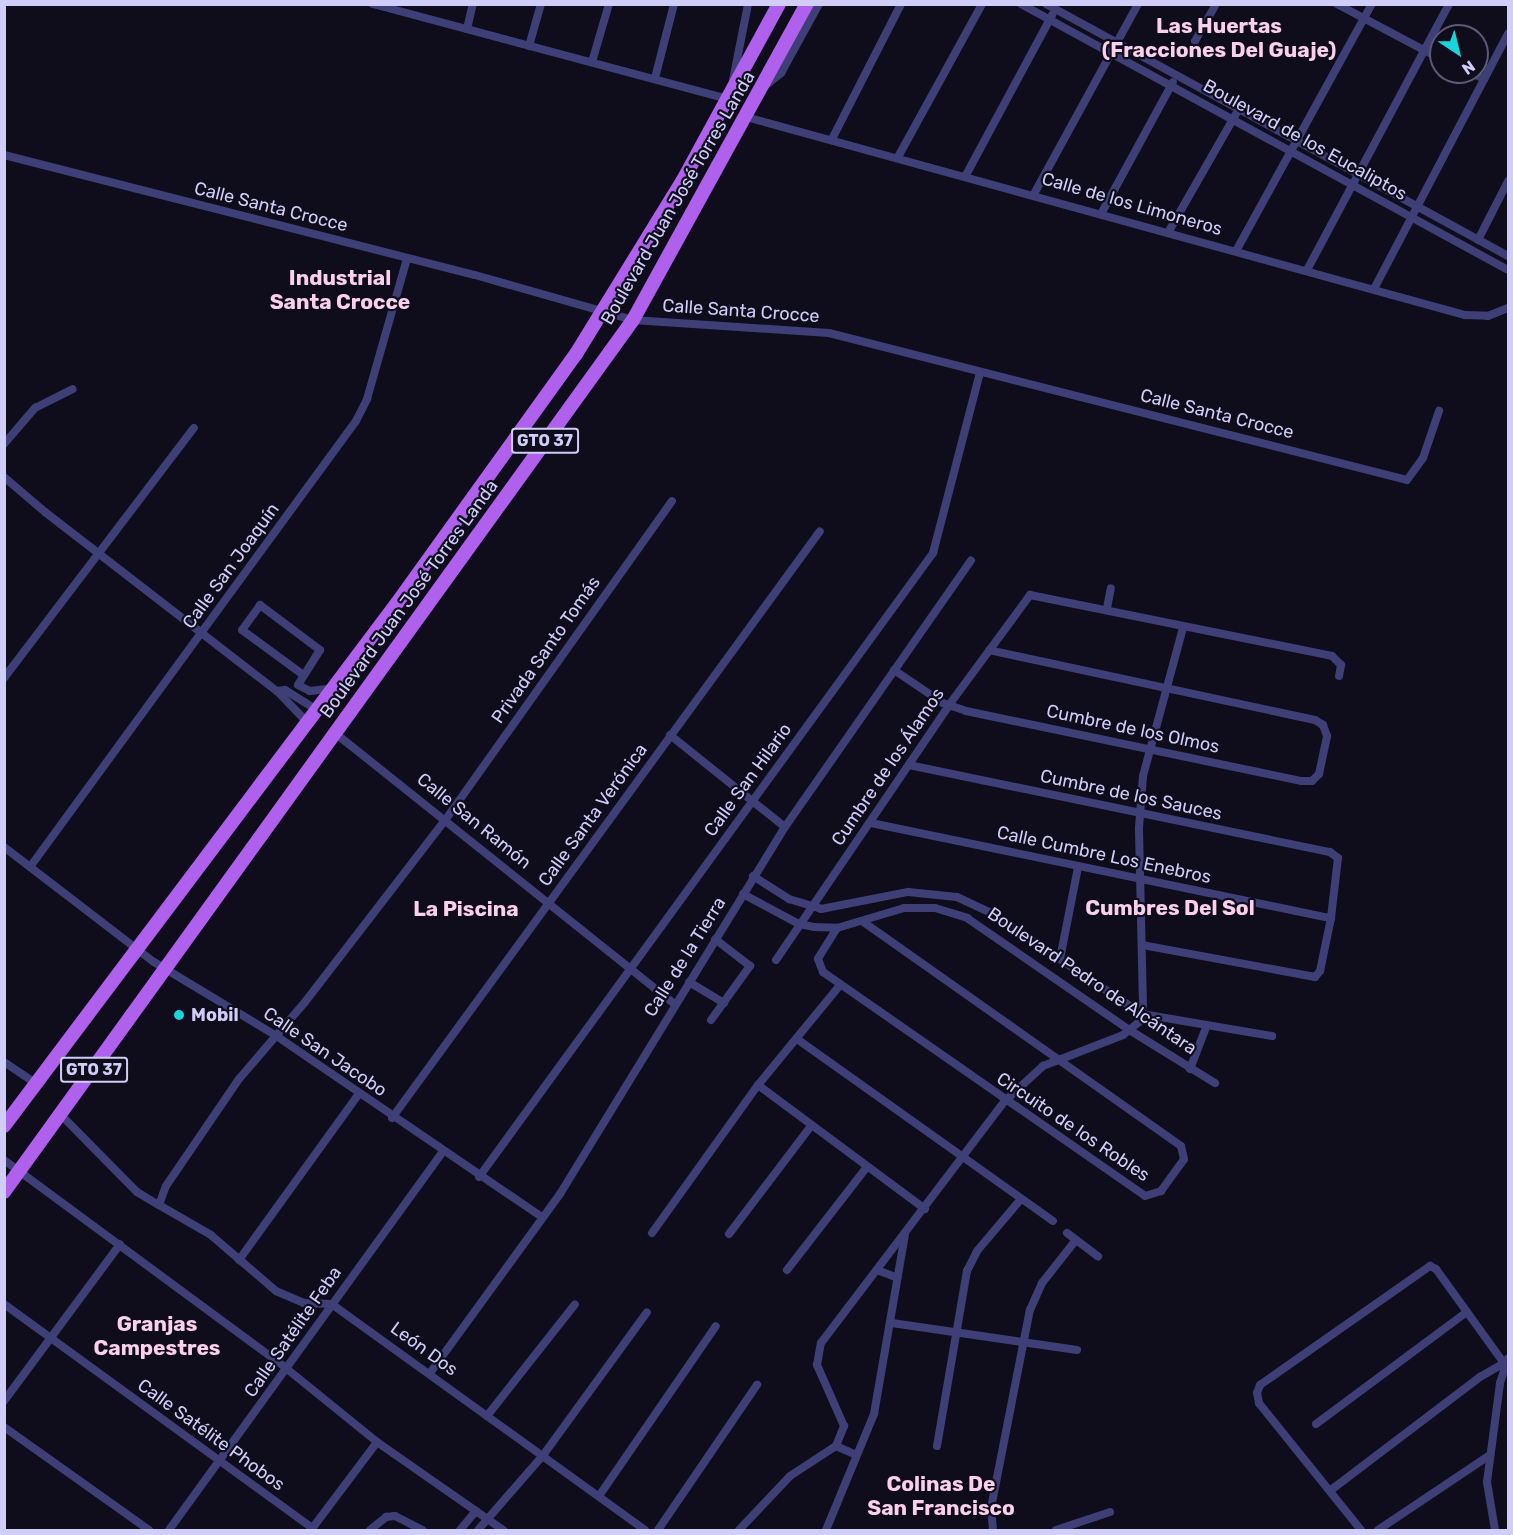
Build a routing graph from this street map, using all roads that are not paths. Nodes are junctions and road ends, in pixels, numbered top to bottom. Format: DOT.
graph roads {
  1 [pos="373,4"];
  2 [pos="473,4"];
  3 [pos="541,4"];
  4 [pos="609,4"];
  5 [pos="674,4"];
  6 [pos="748,4"];
  7 [pos="779,4"];
  8 [pos="807,4"];
  9 [pos="819,4"];
  10 [pos="901,4"];
  11 [pos="982,4"];
  12 [pos="1021,4"];
  13 [pos="1046,4"];
  14 [pos="1138,4"];
  15 [pos="1216,4"];
  16 [pos="1337,4"];
  17 [pos="1372,4"];
  18 [pos="1449,4"];
  19 [pos="1056,7"];
  20 [pos="404,8"];
  21 [pos="1049,20"];
  22 [pos="1364,20"];
  23 [pos="466,29"];
  24 [pos="1509,34"];
  25 [pos="1195,41"];
  26 [pos="1117,43"];
  27 [pos="529,46"];
  28 [pos="1425,52"];
  29 [pos="1111,53"];
  30 [pos="1429,54"];
  31 [pos="592,62"];
  32 [pos="1489,72"];
  33 [pos="1177,75"];
  34 [pos="655,78"];
  35 [pos="1482,84"];
  36 [pos="1171,86"];
  37 [pos="762,88"];
  38 [pos="729,95"];
  39 [pos="1238,109"];
  40 [pos="746,117"];
  41 [pos="1233,119"];
  42 [pos="832,139"];
  43 [pos="1297,141"];
  44 [pos="1291,151"];
  45 [pos="4,155"];
  46 [pos="898,157"];
  47 [pos="1358,175"];
  48 [pos="966,176"];
  49 [pos="1509,182"];
  50 [pos="1353,185"];
  51 [pos="1034,194"];
  52 [pos="1418,206"];
  53 [pos="1101,214"];
  54 [pos="1412,218"];
  55 [pos="1169,231"];
  56 [pos="1478,240"];
  57 [pos="1236,251"];
  58 [pos="1509,256"];
  59 [pos="408,258"];
  60 [pos="1307,270"];
  61 [pos="1509,270"];
  62 [pos="1375,287"];
  63 [pos="1509,308"];
  64 [pos="604,310"];
  65 [pos="633,320"];
  66 [pos="980,373"];
  67 [pos="73,389"];
  68 [pos="1439,411"];
  69 [pos="194,428"];
  70 [pos="4,444"];
  71 [pos="4,477"];
  72 [pos="672,501"];
  73 [pos="820,531"];
  74 [pos="98,553"];
  75 [pos="971,560"];
  76 [pos="1112,588"];
  77 [pos="1107,608"];
  78 [pos="1183,628"];
  79 [pos="203,634"];
  80 [pos="989,650"];
  81 [pos="894,670"];
  82 [pos="302,675"];
  83 [pos="1339,676"];
  84 [pos="4,678"];
  85 [pos="333,688"];
  86 [pos="1166,688"];
  87 [pos="277,691"];
  88 [pos="949,705"];
  89 [pos="317,710"];
  90 [pos="307,723"];
  91 [pos="335,733"];
  92 [pos="670,735"];
  93 [pos="1148,749"];
  94 [pos="909,765"];
  95 [pos="753,801"];
  96 [pos="1140,814"];
  97 [pos="447,819"];
  98 [pos="871,823"];
  99 [pos="785,826"];
  100 [pos="4,848"];
  101 [pos="30,867"];
  102 [pos="1077,867"];
  103 [pos="753,876"];
  104 [pos="1140,880"];
  105 [pos="743,894"];
  106 [pos="550,903"];
  107 [pos="810,906"];
  108 [pos="1331,918"];
  109 [pos="862,921"];
  110 [pos="799,924"];
  111 [pos="837,928"];
  112 [pos="715,939"];
  113 [pos="1143,945"];
  114 [pos="139,950"];
  115 [pos="1060,959"];
  116 [pos="776,960"];
  117 [pos="631,968"];
  118 [pos="166,970"];
  119 [pos="689,982"];
  120 [pos="840,986"];
  121 [pos="724,1003"];
  122 [pos="675,1004"];
  123 [pos="1142,1014"];
  124 [pos="711,1020"];
  125 [pos="1207,1025"];
  126 [pos="1131,1031"];
  127 [pos="275,1035"];
  128 [pos="1272,1036"];
  129 [pos="797,1039"];
  130 [pos="1056,1060"];
  131 [pos="4,1062"];
  132 [pos="1190,1069"];
  133 [pos="35,1083"];
  134 [pos="1215,1083"];
  135 [pos="758,1085"];
  136 [pos="358,1095"];
  137 [pos="1005,1101"];
  138 [pos="61,1115"];
  139 [pos="392,1118"];
  140 [pos="4,1126"];
  141 [pos="811,1126"];
  142 [pos="443,1152"];
  143 [pos="964,1157"];
  144 [pos="4,1160"];
  145 [pos="867,1167"];
  146 [pos="21,1170"];
  147 [pos="479,1177"];
  148 [pos="4,1192"];
  149 [pos="1021,1199"];
  150 [pos="159,1205"];
  151 [pos="926,1209"];
  152 [pos="542,1218"];
  153 [pos="1053,1221"];
  154 [pos="652,1233"];
  155 [pos="1067,1233"];
  156 [pos="729,1234"];
  157 [pos="905,1234"];
  158 [pos="1076,1240"];
  159 [pos="120,1244"];
  160 [pos="1098,1256"];
  161 [pos="239,1260"];
  162 [pos="787,1270"];
  163 [pos="877,1270"];
  164 [pos="898,1278"];
  165 [pos="4,1304"];
  166 [pos="333,1304"];
  167 [pos="575,1304"];
  168 [pos="1467,1311"];
  169 [pos="647,1312"];
  170 [pos="892,1323"];
  171 [pos="716,1326"];
  172 [pos="958,1332"];
  173 [pos="50,1337"];
  174 [pos="1026,1345"];
  175 [pos="1077,1350"];
  176 [pos="1506,1361"];
  177 [pos="287,1369"];
  178 [pos="430,1373"];
  179 [pos="757,1385"];
  180 [pos="4,1401"];
  181 [pos="488,1416"];
  182 [pos="1316,1424"];
  183 [pos="4,1428"];
  184 [pos="377,1442"];
  185 [pos="836,1446"];
  186 [pos="937,1446"];
  187 [pos="544,1454"];
  188 [pos="856,1455"];
  189 [pos="1490,1455"];
  190 [pos="220,1462"];
  191 [pos="1332,1491"];
  192 [pos="598,1496"];
  193 [pos="476,1511"];
  194 [pos="1110,1512"];
  195 [pos="488,1519"];
  196 [pos="311,1529"];
  197 [pos="1067,1529"];
  198 [pos="1492,1529"];
  199 [pos="149,1530"];
  200 [pos="169,1530"];
  201 [pos="370,1530"];
  202 [pos="423,1530"];
  203 [pos="460,1530"];
  204 [pos="478,1530"];
  205 [pos="503,1530"];
  206 [pos="645,1530"];
  207 [pos="658,1530"];
  208 [pos="739,1530"];
  209 [pos="826,1530"];
  210 [pos="993,1530"];
  211 [pos="1056,1530"];
  212 [pos="1361,1530"];
  213 [pos="1378,1530"];
  1 -- 20 [label="street"];
  2 -- 23 [label="street"];
  3 -- 27 [label="street"];
  4 -- 31 [label="street"];
  5 -- 34 [label="street"];
  6 -- 38 [label="street"];
  7 -- 38 [label="main road, Boulevard Juan José Torres Landa / GTO 37"];
  8 -- 37 [label="main road, Boulevard Juan José Torres Landa / GTO 37"];
  9 -- 37 [label="street"];
  10 -- 42 [label="street"];
  11 -- 46 [label="street"];
  12 -- 21 [label="street, Boulevard de los Eucaliptos"];
  13 -- 19 [label="street, Boulevard de los Eucaliptos"];
  14 -- 26 [label="street"];
  15 -- 25 [label="street"];
  16 -- 22 [label="street"];
  17 -- 22 [label="street"];
  18 -- 28 [label="street"];
  19 -- 21 [label="street"];
  19 -- 26 [label="street, Boulevard de los Eucaliptos"];
  20 -- 23 [label="street"];
  21 -- 29 [label="street, Boulevard de los Eucaliptos"];
  21 -- 48 [label="street"];
  22 -- 28 [label="street"];
  22 -- 43 [label="street"];
  23 -- 27 [label="street"];
  24 -- 32 [label="street"];
  26 -- 29 [label="street"];
  26 -- 33 [label="street, Boulevard de los Eucaliptos"];
  27 -- 31 [label="street"];
  28 -- 30 [label="street"];
  28 -- 47 [label="street"];
  29 -- 36 [label="street, Boulevard de los Eucaliptos"];
  29 -- 51 [label="street"];
  31 -- 34 [label="street"];
  33 -- 36 [label="street"];
  33 -- 39 [label="street, Boulevard de los Eucaliptos"];
  34 -- 38 [label="street"];
  35 -- 52 [label="street"];
  36 -- 41 [label="street, Boulevard de los Eucaliptos"];
  36 -- 53 [label="street"];
  37 -- 40 [label="main road, Boulevard Juan José Torres Landa / GTO 37"];
  38 -- 64 [label="main road, Boulevard Juan José Torres Landa / GTO 37"];
  39 -- 41 [label="street"];
  39 -- 43 [label="street, Boulevard de los Eucaliptos"];
  40 -- 42 [label="street, Calle de los Limoneros"];
  40 -- 65 [label="main road, Boulevard Juan José Torres Landa / GTO 37"];
  41 -- 44 [label="street, Boulevard de los Eucaliptos"];
  41 -- 55 [label="street"];
  42 -- 46 [label="street, Calle de los Limoneros"];
  43 -- 44 [label="street"];
  43 -- 47 [label="street, Boulevard de los Eucaliptos"];
  44 -- 50 [label="street, Boulevard de los Eucaliptos"];
  44 -- 57 [label="street"];
  45 -- 59 [label="street, Calle Santa Crocce"];
  46 -- 48 [label="street, Calle de los Limoneros"];
  47 -- 50 [label="street"];
  47 -- 52 [label="street, Boulevard de los Eucaliptos"];
  48 -- 51 [label="street, Calle de los Limoneros"];
  49 -- 56 [label="street"];
  50 -- 54 [label="street, Boulevard de los Eucaliptos"];
  50 -- 60 [label="street"];
  51 -- 53 [label="street, Calle de los Limoneros"];
  52 -- 54 [label="street"];
  52 -- 56 [label="street, Boulevard de los Eucaliptos"];
  53 -- 55 [label="street, Calle de los Limoneros"];
  54 -- 61 [label="street, Boulevard de los Eucaliptos"];
  54 -- 62 [label="street"];
  55 -- 57 [label="street, Calle de los Limoneros"];
  56 -- 58 [label="street, Boulevard de los Eucaliptos"];
  57 -- 60 [label="street, Calle de los Limoneros"];
  59 -- 64 [label="street, Calle Santa Crocce"];
  59 -- 79 [label="street, Calle San Joaquín"];
  60 -- 62 [label="street, Calle de los Limoneros"];
  62 -- 63 [label="street, Calle de los Limoneros"];
  64 -- 65 [label="street, Calle Santa Crocce"];
  64 -- 85 [label="main road, Boulevard Juan José Torres Landa / GTO 37"];
  65 -- 66 [label="street, Calle Santa Crocce"];
  65 -- 91 [label="main road, Boulevard Juan José Torres Landa / GTO 37"];
  66 -- 68 [label="street, Calle Santa Crocce"];
  66 -- 95 [label="street, Calle San Hilario"];
  67 -- 70 [label="street"];
  69 -- 74 [label="street"];
  71 -- 74 [label="street"];
  72 -- 97 [label="street, Privada Santo Tomás"];
  73 -- 92 [label="street, Calle Santa Verónica"];
  74 -- 79 [label="street"];
  74 -- 84 [label="street"];
  75 -- 81 [label="street, Calle de la Tierra"];
  76 -- 77 [label="street"];
  77 -- 78 [label="street"];
  77 -- 80 [label="street, Cumbre de los Álamos"];
  78 -- 83 [label="street"];
  78 -- 86 [label="street"];
  79 -- 87 [label="street"];
  79 -- 101 [label="street, Calle San Joaquín"];
  80 -- 86 [label="street"];
  80 -- 88 [label="street, Cumbre de los Álamos"];
  81 -- 88 [label="street"];
  81 -- 99 [label="street, Calle de la Tierra"];
  82 -- 82 [label="street"];
  82 -- 85 [label="street"];
  85 -- 89 [label="main road, Boulevard Juan José Torres Landa / GTO 37"];
  86 -- 93 [label="street"];
  86 -- 93 [label="street, Cumbre de los Olmos"];
  87 -- 89 [label="street"];
  87 -- 90 [label="street"];
  88 -- 93 [label="street, Cumbre de los Olmos"];
  88 -- 94 [label="street, Cumbre de los Álamos"];
  89 -- 90 [label="main road, Boulevard Juan José Torres Landa / GTO 37"];
  90 -- 114 [label="main road, Boulevard Juan José Torres Landa / GTO 37"];
  91 -- 97 [label="street, Calle San Ramón"];
  91 -- 118 [label="main road, Boulevard Juan José Torres Landa / GTO 37"];
  92 -- 95 [label="street"];
  92 -- 106 [label="street, Calle Santa Verónica"];
  93 -- 96 [label="street"];
  94 -- 96 [label="street, Cumbre de los Sauces"];
  94 -- 98 [label="street, Cumbre de los Álamos"];
  95 -- 99 [label="street"];
  95 -- 117 [label="street, Calle San Hilario"];
  96 -- 104 [label="street"];
  96 -- 108 [label="street, Cumbre de los Sauces"];
  97 -- 106 [label="street, Calle San Ramón"];
  97 -- 127 [label="street, Privada Santo Tomás"];
  98 -- 102 [label="street, Calle Cumbre Los Enebros"];
  98 -- 107 [label="street, Cumbre de los Álamos"];
  99 -- 103 [label="street, Calle de la Tierra"];
  100 -- 101 [label="street, Calle San Jacobo"];
  101 -- 114 [label="street, Calle San Jacobo"];
  102 -- 104 [label="street, Calle Cumbre Los Enebros"];
  102 -- 115 [label="street"];
  103 -- 105 [label="street, Calle de la Tierra"];
  103 -- 107 [label="street, Boulevard Pedro de Alcántara"];
  104 -- 108 [label="street, Calle Cumbre Los Enebros"];
  104 -- 113 [label="street"];
  105 -- 110 [label="street, Boulevard Pedro de Alcántara"];
  105 -- 112 [label="street, Calle de la Tierra"];
  106 -- 117 [label="street, Calle San Ramón"];
  106 -- 139 [label="street, Calle Santa Verónica"];
  107 -- 110 [label="street, Cumbre de los Álamos"];
  107 -- 115 [label="street, Boulevard Pedro de Alcántara"];
  108 -- 113 [label="street"];
  109 -- 111 [label="street, Boulevard Pedro de Alcántara"];
  109 -- 126 [label="street, Boulevard Pedro de Alcántara"];
  109 -- 130 [label="street, Circuito de los Robles"];
  110 -- 111 [label="street, Boulevard Pedro de Alcántara"];
  110 -- 116 [label="street, Cumbre de los Álamos"];
  111 -- 120 [label="street, Circuito de los Robles"];
  112 -- 119 [label="street, Calle de la Tierra"];
  112 -- 121 [label="street"];
  113 -- 123 [label="street"];
  114 -- 118 [label="street, Calle San Jacobo"];
  114 -- 133 [label="main road, Boulevard Juan José Torres Landa / GTO 37"];
  115 -- 123 [label="street, Boulevard Pedro de Alcántara"];
  117 -- 122 [label="street, Calle San Ramón"];
  117 -- 147 [label="street, Calle San Hilario"];
  118 -- 127 [label="street, Calle San Jacobo"];
  118 -- 138 [label="main road, Boulevard Juan José Torres Landa / GTO 37"];
  119 -- 121 [label="street"];
  119 -- 122 [label="street, Calle de la Tierra"];
  120 -- 129 [label="street"];
  120 -- 137 [label="street, Circuito de los Robles"];
  121 -- 124 [label="street"];
  122 -- 152 [label="street, Calle de la Tierra"];
  123 -- 125 [label="street, Boulevard Pedro de Alcántara"];
  123 -- 126 [label="street"];
  125 -- 128 [label="street, Boulevard Pedro de Alcántara"];
  125 -- 132 [label="street"];
  126 -- 130 [label="street"];
  126 -- 132 [label="street, Boulevard Pedro de Alcántara"];
  127 -- 136 [label="street, Calle San Jacobo"];
  127 -- 150 [label="street, Privada Santo Tomás"];
  129 -- 135 [label="street"];
  129 -- 143 [label="street"];
  130 -- 137 [label="street"];
  130 -- 137 [label="street, Circuito de los Robles"];
  131 -- 133 [label="street"];
  132 -- 134 [label="street, Boulevard Pedro de Alcántara"];
  133 -- 140 [label="main road, Boulevard Juan José Torres Landa / GTO 37"];
  135 -- 141 [label="street"];
  135 -- 154 [label="street"];
  136 -- 139 [label="street, Calle San Jacobo"];
  136 -- 161 [label="street"];
  137 -- 143 [label="street"];
  138 -- 146 [label="main road, Boulevard Juan José Torres Landa / GTO 37"];
  138 -- 150 [label="street"];
  139 -- 142 [label="street, Calle San Jacobo"];
  141 -- 145 [label="street"];
  141 -- 156 [label="street"];
  142 -- 147 [label="street, Calle San Jacobo"];
  142 -- 166 [label="street, Calle Satélite Feba"];
  143 -- 149 [label="street"];
  143 -- 151 [label="street"];
  144 -- 146 [label="street"];
  145 -- 151 [label="street"];
  145 -- 162 [label="street"];
  146 -- 148 [label="main road, Boulevard Juan José Torres Landa / GTO 37"];
  146 -- 159 [label="street"];
  147 -- 152 [label="street, Calle San Jacobo"];
  149 -- 153 [label="street"];
  149 -- 172 [label="street"];
  150 -- 161 [label="street"];
  151 -- 157 [label="street"];
  152 -- 178 [label="street, Calle de la Tierra"];
  155 -- 158 [label="street"];
  157 -- 163 [label="street"];
  157 -- 164 [label="street"];
  158 -- 160 [label="street"];
  158 -- 174 [label="street"];
  159 -- 173 [label="street"];
  159 -- 177 [label="street"];
  161 -- 166 [label="street"];
  163 -- 164 [label="street"];
  163 -- 185 [label="street"];
  164 -- 170 [label="street"];
  165 -- 173 [label="street, Calle Satélite Phobos"];
  166 -- 177 [label="street, Calle Satélite Feba"];
  166 -- 178 [label="street, León Dos"];
  167 -- 181 [label="street"];
  168 -- 176 [label="street"];
  168 -- 182 [label="street"];
  168 -- 191 [label="street"];
  169 -- 187 [label="street"];
  170 -- 172 [label="street"];
  170 -- 188 [label="street"];
  171 -- 192 [label="street"];
  172 -- 174 [label="street"];
  172 -- 186 [label="street"];
  173 -- 180 [label="street"];
  173 -- 190 [label="street, Calle Satélite Phobos"];
  174 -- 175 [label="street"];
  174 -- 210 [label="street"];
  176 -- 189 [label="street"];
  176 -- 191 [label="street"];
  177 -- 184 [label="street"];
  177 -- 190 [label="street, Calle Satélite Feba"];
  178 -- 181 [label="street, León Dos"];
  179 -- 207 [label="street"];
  181 -- 187 [label="street, León Dos"];
  183 -- 199 [label="street"];
  184 -- 193 [label="street"];
  184 -- 196 [label="street"];
  185 -- 188 [label="street"];
  185 -- 208 [label="street"];
  187 -- 192 [label="street, León Dos"];
  187 -- 195 [label="street"];
  188 -- 209 [label="street"];
  189 -- 198 [label="street"];
  189 -- 213 [label="street"];
  190 -- 196 [label="street, Calle Satélite Phobos"];
  190 -- 200 [label="street, Calle Satélite Feba"];
  191 -- 212 [label="street"];
  192 -- 206 [label="street, León Dos"];
  193 -- 195 [label="street"];
  193 -- 203 [label="street"];
  194 -- 197 [label="street"];
  195 -- 204 [label="street"];
  195 -- 205 [label="street"];
  197 -- 211 [label="street"];
  201 -- 202 [label="street"];
}
